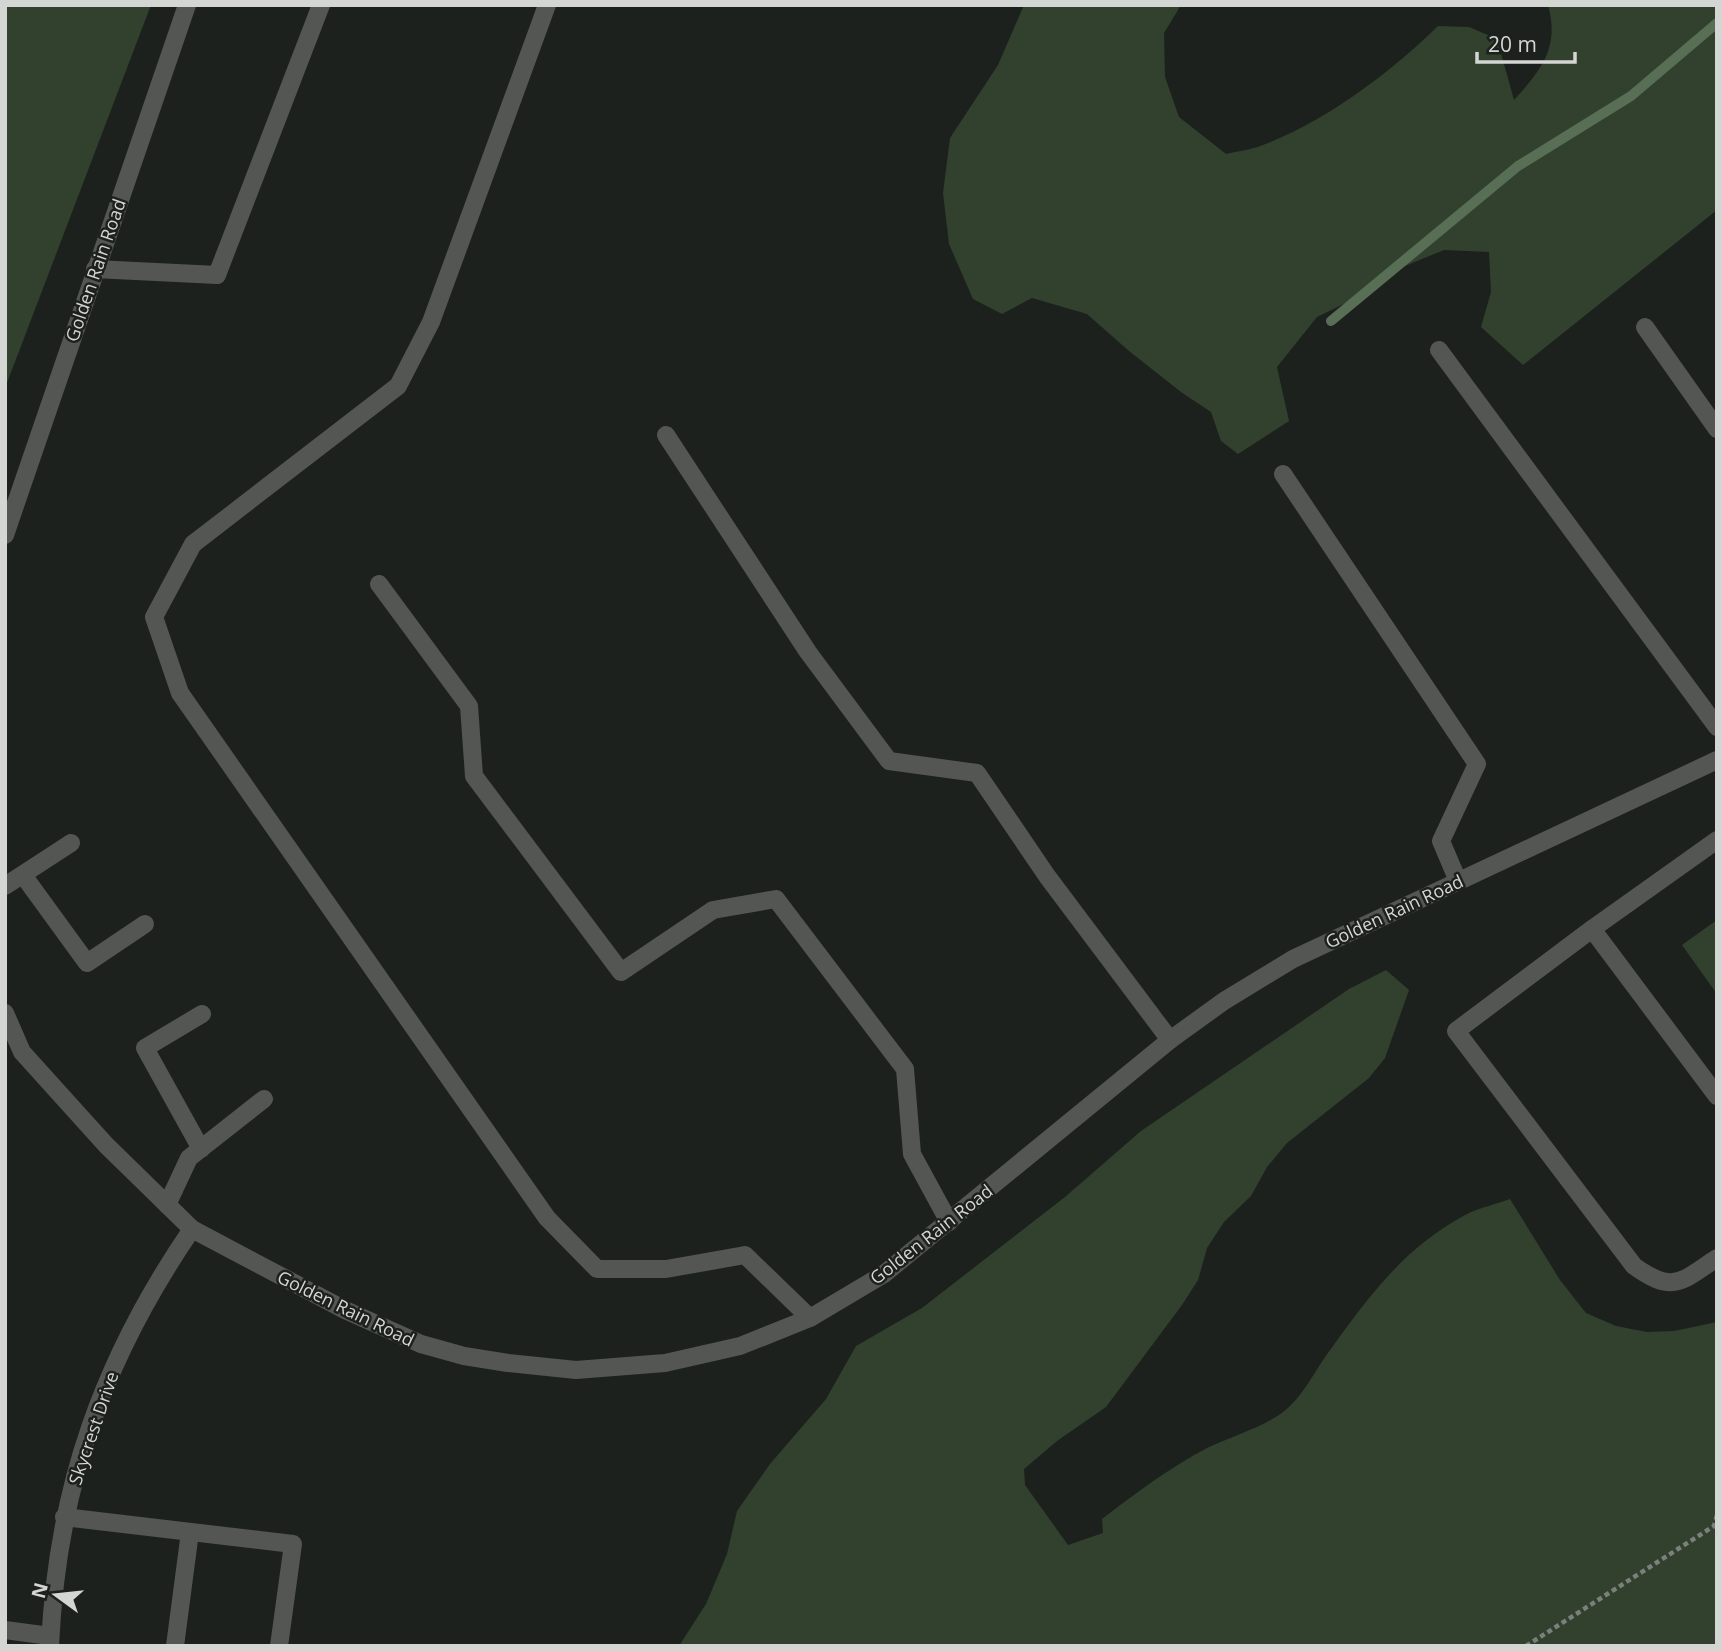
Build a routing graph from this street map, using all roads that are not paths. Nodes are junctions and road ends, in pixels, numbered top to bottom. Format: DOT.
graph roads {
  1 [pos="187,5"];
  2 [pos="321,5"];
  3 [pos="547,5"];
  4 [pos="95,269"];
  5 [pos="1645,327"];
  6 [pos="1438,350"];
  7 [pos="1717,429"];
  8 [pos="666,435"];
  9 [pos="1283,474"];
  10 [pos="5,535"];
  11 [pos="379,584"];
  12 [pos="1717,727"];
  13 [pos="1717,760"];
  14 [pos="1717,840"];
  15 [pos="71,844"];
  16 [pos="23,875"];
  17 [pos="1458,881"];
  18 [pos="5,886"];
  19 [pos="145,924"];
  20 [pos="1592,929"];
  21 [pos="5,1013"];
  22 [pos="202,1014"];
  23 [pos="1170,1040"];
  24 [pos="1717,1096"];
  25 [pos="264,1099"];
  26 [pos="201,1149"];
  27 [pos="167,1205"];
  28 [pos="949,1222"];
  29 [pos="191,1229"];
  30 [pos="1717,1258"];
  31 [pos="810,1318"];
  32 [pos="64,1517"];
  33 [pos="190,1532"];
  34 [pos="5,1630"];
  35 [pos="50,1641"];
  36 [pos="175,1646"];
  37 [pos="279,1646"];
  1 -- 4 [label="street, Golden Rain Road"];
  2 -- 4 [label="street"];
  3 -- 31 [label="street"];
  4 -- 10 [label="street, Golden Rain Road"];
  5 -- 7 [label="street"];
  6 -- 12 [label="street"];
  8 -- 23 [label="street"];
  9 -- 17 [label="street"];
  11 -- 28 [label="street"];
  13 -- 17 [label="street, Golden Rain Road"];
  14 -- 20 [label="street"];
  15 -- 16 [label="street"];
  16 -- 18 [label="street"];
  16 -- 19 [label="street"];
  17 -- 23 [label="street, Golden Rain Road"];
  20 -- 24 [label="street"];
  20 -- 30 [label="street"];
  21 -- 27 [label="street, Golden Rain Road"];
  22 -- 26 [label="street"];
  23 -- 28 [label="street, Golden Rain Road"];
  25 -- 26 [label="street"];
  26 -- 27 [label="street"];
  27 -- 29 [label="street, Golden Rain Road"];
  28 -- 31 [label="street, Golden Rain Road"];
  29 -- 31 [label="street, Golden Rain Road"];
  29 -- 32 [label="street, Skycrest Drive"];
  32 -- 33 [label="street"];
  32 -- 35 [label="street, Skycrest Drive"];
  33 -- 36 [label="street"];
  33 -- 37 [label="street"];
  34 -- 35 [label="street"];
}
